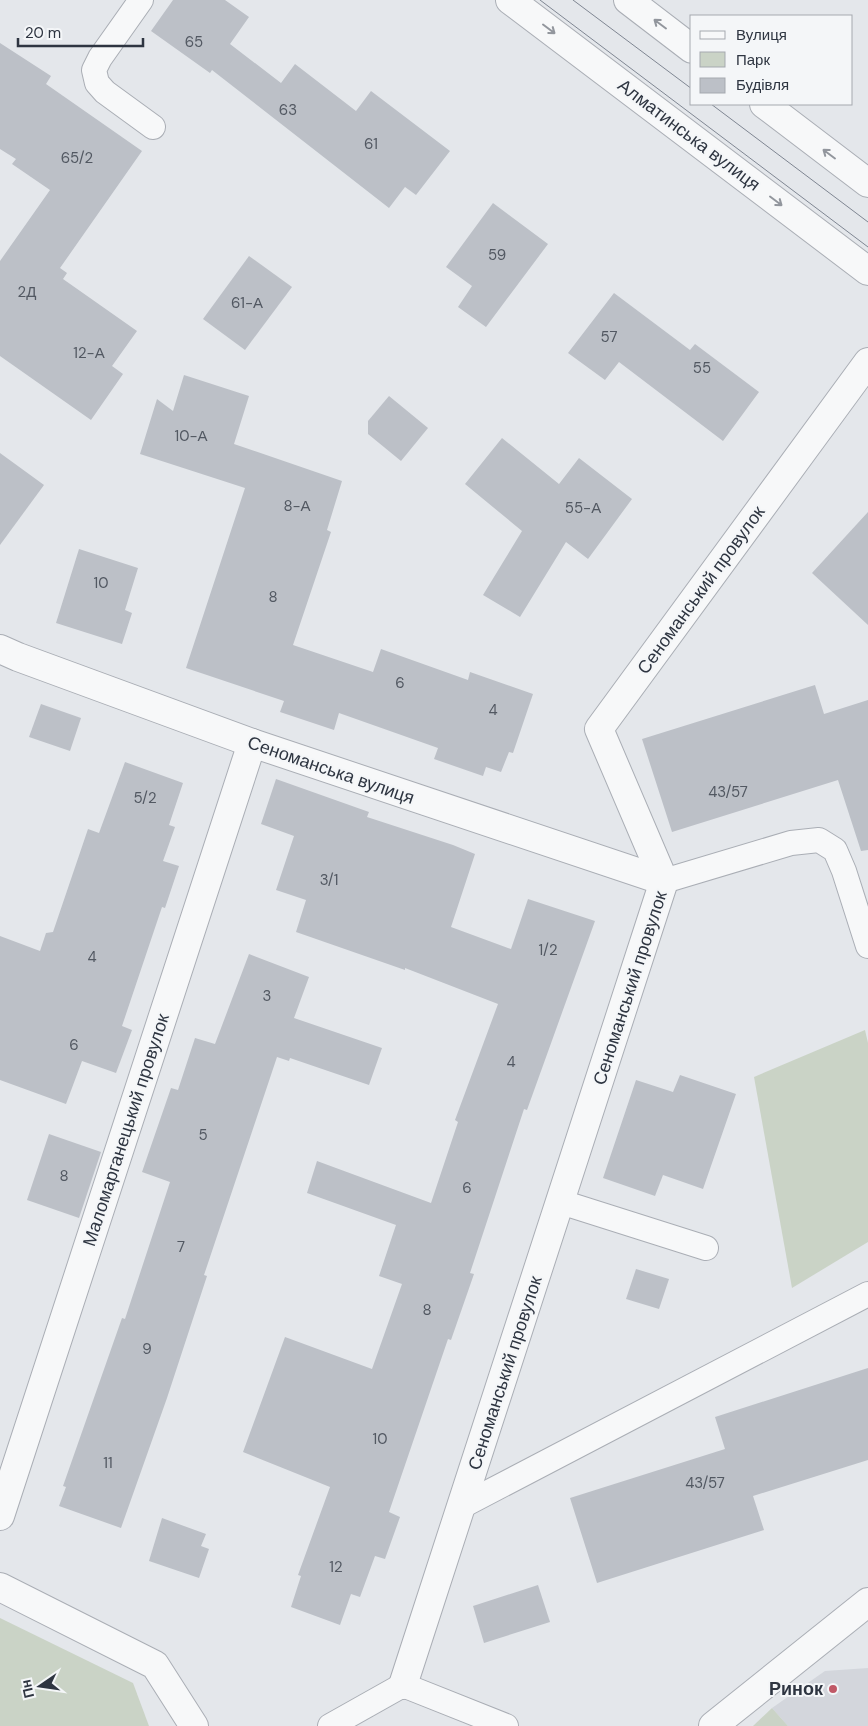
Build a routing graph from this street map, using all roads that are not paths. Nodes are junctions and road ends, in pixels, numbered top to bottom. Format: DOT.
graph roads {
  1 [pos="141,0"];
  2 [pos="510,0"];
  3 [pos="628,0"];
  4 [pos="690,47"];
  5 [pos="765,105"];
  6 [pos="153,127"];
  7 [pos="868,183"];
  8 [pos="868,271"];
  9 [pos="868,362"];
  10 [pos="0,649"];
  11 [pos="252,743"];
  12 [pos="664,882"];
  13 [pos="868,946"];
  14 [pos="561,1202"];
  15 [pos="706,1248"];
  16 [pos="868,1294"];
  17 [pos="462,1506"];
  18 [pos="0,1516"];
  19 [pos="0,1587"];
  20 [pos="868,1602"];
  21 [pos="403,1685"];
  22 [pos="194,1726"];
  23 [pos="330,1726"];
  24 [pos="506,1726"];
  25 [pos="713,1726"];
  1 -- 6 [label="lane"];
  2 -- 8 [label="street, Алматинська вулиця, one-way"];
  4 -- 3 [label="street, one-way"];
  7 -- 5 [label="street, one-way"];
  9 -- 12 [label="street, Сеноманський провулок"];
  10 -- 11 [label="street, Сеноманська вулиця"];
  11 -- 12 [label="street, Сеноманська вулиця"];
  11 -- 18 [label="street, Маломарганецький провулок"];
  12 -- 13 [label="lane"];
  12 -- 14 [label="street, Сеноманський провулок"];
  14 -- 15 [label="lane"];
  14 -- 17 [label="street, Сеноманський провулок"];
  16 -- 17 [label="lane"];
  17 -- 21 [label="street, Сеноманський провулок"];
  19 -- 22 [label="street"];
  20 -- 25 [label="street"];
  21 -- 23 [label="lane"];
  21 -- 24 [label="lane"];
}
